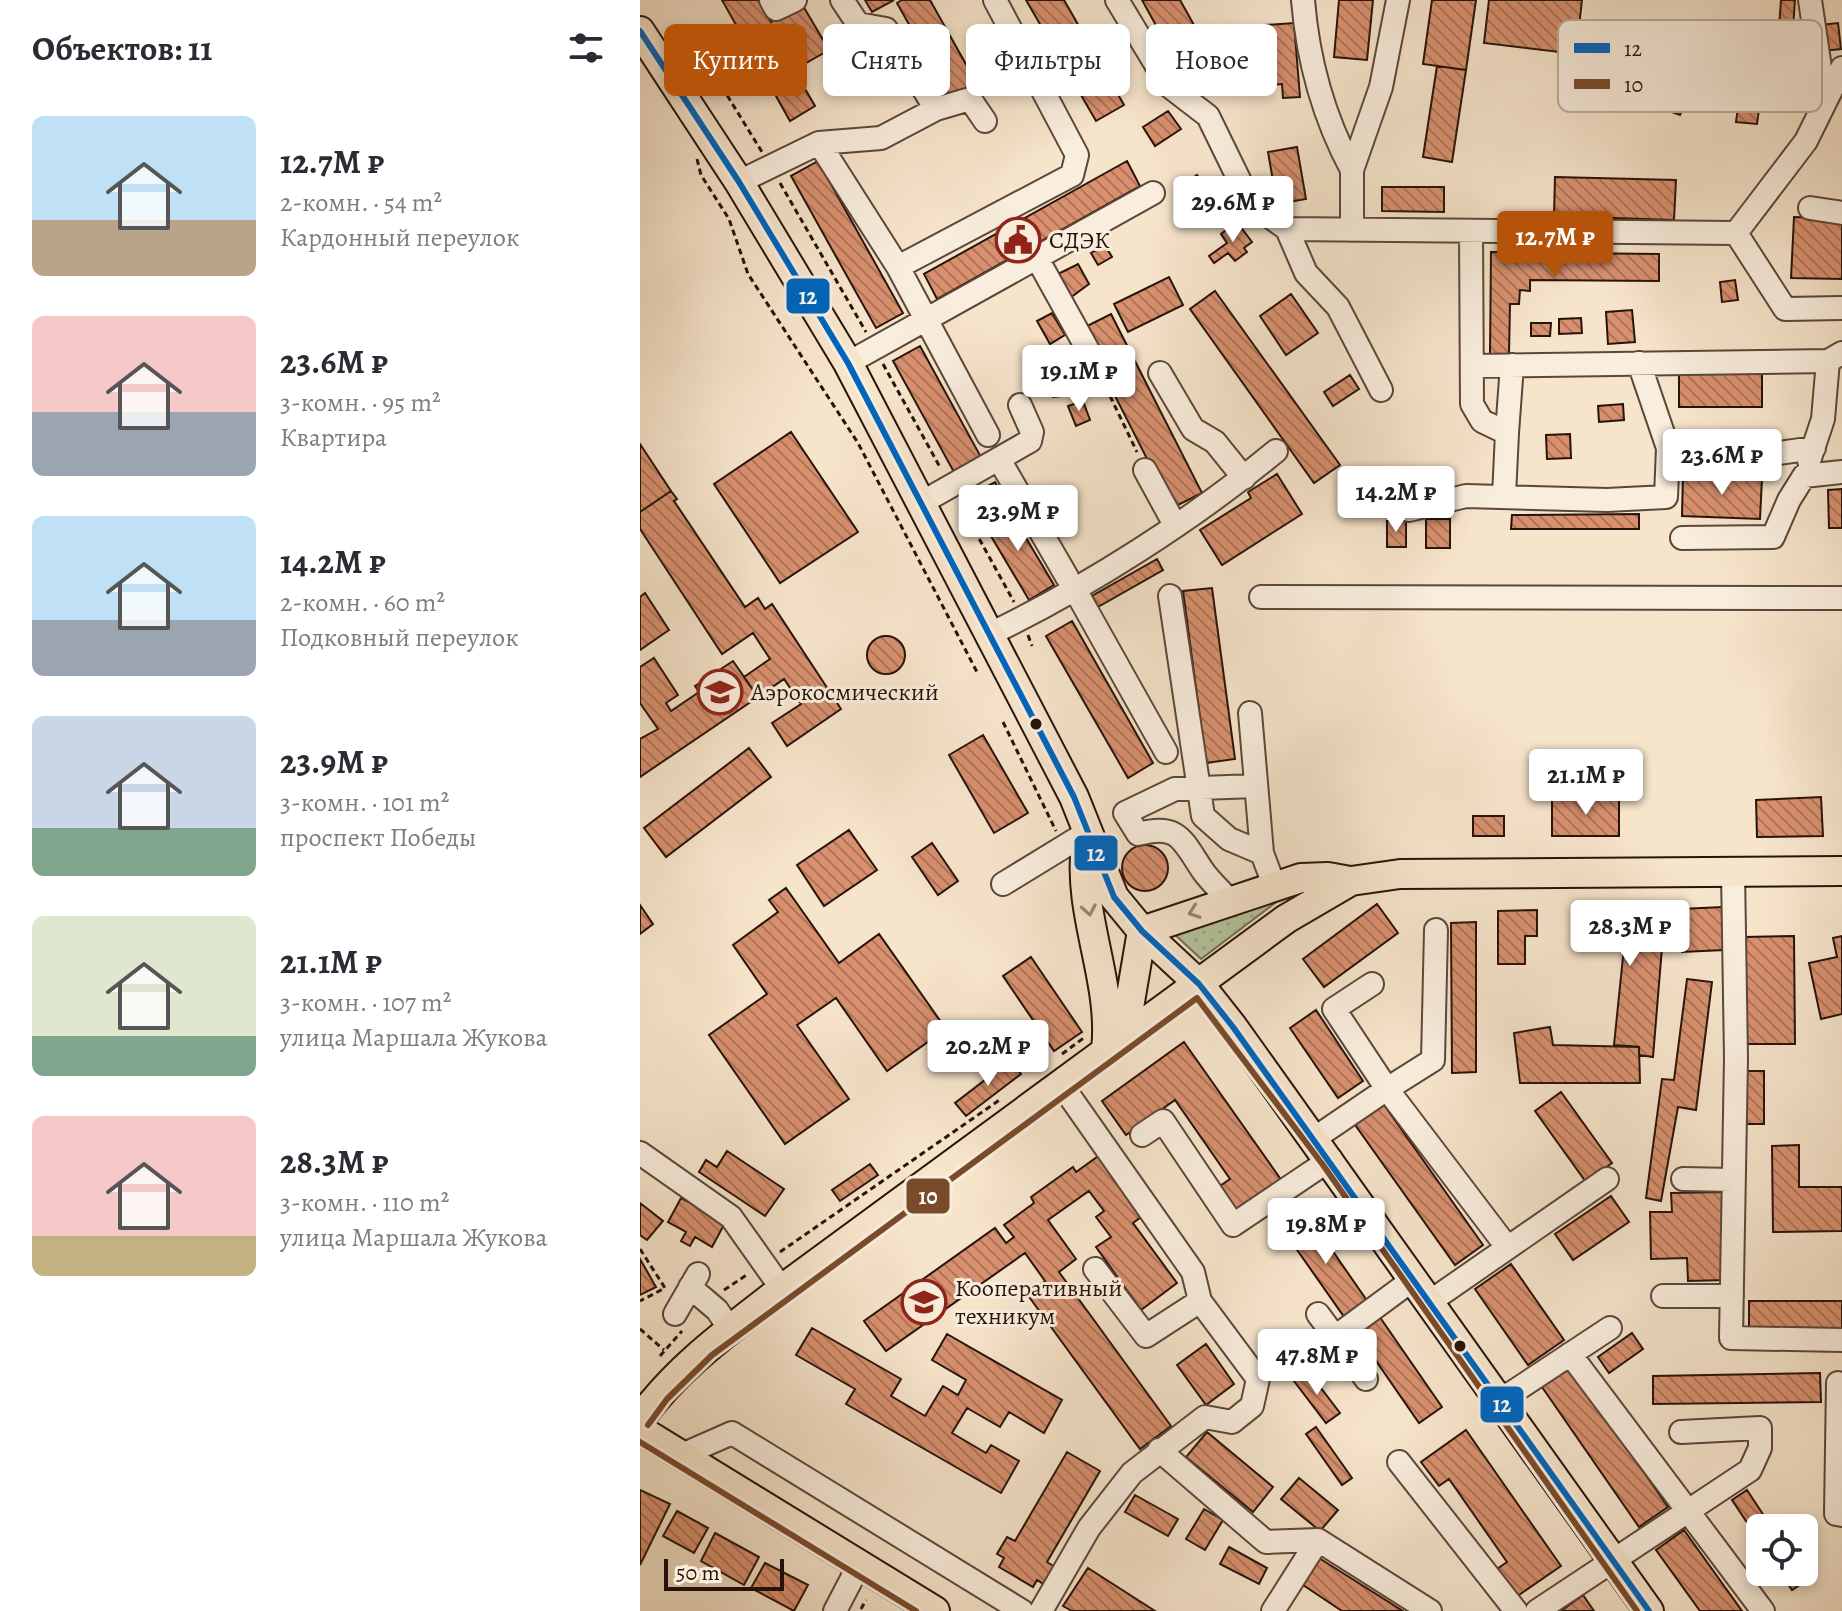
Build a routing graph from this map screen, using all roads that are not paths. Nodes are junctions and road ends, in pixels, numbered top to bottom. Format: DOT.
graph roads {
  1 [pos="771,0"];
  2 [pos="795,0"];
  3 [pos="842,0"];
  4 [pos="995,0"];
  5 [pos="1117,0"];
  6 [pos="1303,0"];
  7 [pos="1398,0"];
  8 [pos="1810,0"];
  9 [pos="1813,20"];
  10 [pos="640,31"];
  11 [pos="1842,68"];
  12 [pos="1822,82"];
  13 [pos="1825,102"];
  14 [pos="1822,108"];
  15 [pos="936,109"];
  16 [pos="1820,112"];
  17 [pos="985,121"];
  18 [pos="819,143"];
  19 [pos="1352,170"];
  20 [pos="739,182"];
  21 [pos="1153,193"];
  22 [pos="1810,208"];
  23 [pos="1842,213"];
  24 [pos="1287,229"];
  25 [pos="1352,230"];
  26 [pos="1471,231"];
  27 [pos="1736,233"];
  28 [pos="1038,260"];
  29 [pos="898,267"];
  30 [pos="1842,308"];
  31 [pos="928,321"];
  32 [pos="1089,352"];
  33 [pos="1835,357"];
  34 [pos="848,363"];
  35 [pos="1639,363"];
  36 [pos="1512,365"];
  37 [pos="1472,366"];
  38 [pos="1160,373"];
  39 [pos="1381,390"];
  40 [pos="1020,405"];
  41 [pos="1507,433"];
  42 [pos="988,435"];
  43 [pos="1668,448"];
  44 [pos="1814,448"];
  45 [pos="1276,451"];
  46 [pos="1000,461"];
  47 [pos="1145,470"];
  48 [pos="1842,472"];
  49 [pos="1804,476"];
  50 [pos="1244,478"];
  51 [pos="1504,496"];
  52 [pos="921,503"];
  53 [pos="1409,510"];
  54 [pos="1175,525"];
  55 [pos="1682,538"];
  56 [pos="1070,583"];
  57 [pos="1170,596"];
  58 [pos="1261,597"];
  59 [pos="1842,598"];
  60 [pos="990,634"];
  61 [pos="1250,713"];
  62 [pos="1166,752"];
  63 [pos="1255,786"];
  64 [pos="1199,788"];
  65 [pos="1088,832"];
  66 [pos="1262,853"];
  67 [pos="1842,871"];
  68 [pos="1733,872"];
  69 [pos="1351,881"];
  70 [pos="1003,884"];
  71 [pos="1274,885"];
  72 [pos="1229,900"];
  73 [pos="1436,930"];
  74 [pos="1142,931"];
  75 [pos="1199,984"];
  76 [pos="1372,984"];
  77 [pos="1108,1039"];
  78 [pos="1059,1071"];
  79 [pos="1387,1089"];
  80 [pos="1142,1135"];
  81 [pos="1323,1149"];
  82 [pos="640,1153"];
  83 [pos="1607,1179"];
  84 [pos="1683,1179"];
  85 [pos="1733,1180"];
  86 [pos="1507,1247"];
  87 [pos="1095,1269"];
  88 [pos="782,1289"];
  89 [pos="1423,1289"];
  90 [pos="1663,1296"];
  91 [pos="1732,1296"];
  92 [pos="1200,1301"];
  93 [pos="675,1314"];
  94 [pos="1318,1314"];
  95 [pos="1610,1328"];
  96 [pos="730,1329"];
  97 [pos="1335,1337"];
  98 [pos="1842,1340"];
  99 [pos="1570,1354"];
  100 [pos="1366,1379"];
  101 [pos="1838,1383"];
  102 [pos="1501,1400"];
  103 [pos="640,1419"];
  104 [pos="640,1430"];
  105 [pos="1681,1432"];
  106 [pos="1159,1450"];
  107 [pos="682,1455"];
  108 [pos="1399,1462"];
  109 [pos="1687,1511"];
  110 [pos="1842,1515"];
  111 [pos="1318,1540"];
  112 [pos="1613,1559"];
  113 [pos="859,1565"];
  114 [pos="835,1611"];
  115 [pos="935,1611"];
  116 [pos="1022,1611"];
  117 [pos="1041,1611"];
  118 [pos="1273,1611"];
  119 [pos="1430,1611"];
  120 [pos="1516,1611"];
  121 [pos="1537,1611"];
  122 [pos="1649,1611"];
  123 [pos="1763,1611"];
  1 -- 2 [label="street"];
  3 -- 15 [label="street"];
  4 -- 29 [label="street"];
  5 -- 24 [label="street"];
  6 -- 19 [label="street"];
  7 -- 19 [label="street"];
  8 -- 9 [label="street"];
  10 -- 20 [label="main road"];
  11 -- 13 [label="street"];
  12 -- 13 [label="street"];
  13 -- 14 [label="street"];
  15 -- 17 [label="street"];
  15 -- 18 [label="street"];
  16 -- 27 [label="street"];
  18 -- 20 [label="street"];
  18 -- 29 [label="street"];
  19 -- 25 [label="street"];
  20 -- 34 [label="main road"];
  21 -- 28 [label="street"];
  22 -- 23 [label="street"];
  24 -- 25 [label="street"];
  24 -- 39 [label="street"];
  25 -- 26 [label="street"];
  26 -- 27 [label="street"];
  26 -- 37 [label="street"];
  27 -- 30 [label="street"];
  28 -- 31 [label="street"];
  28 -- 32 [label="street"];
  29 -- 31 [label="street"];
  31 -- 34 [label="street"];
  31 -- 42 [label="street"];
  33 -- 35 [label="street"];
  33 -- 44 [label="street"];
  34 -- 52 [label="main road"];
  35 -- 36 [label="street"];
  35 -- 43 [label="street"];
  36 -- 37 [label="street"];
  36 -- 41 [label="street"];
  37 -- 41 [label="street"];
  38 -- 50 [label="street"];
  40 -- 46 [label="street"];
  41 -- 51 [label="street"];
  43 -- 44 [label="street"];
  43 -- 51 [label="street"];
  44 -- 49 [label="street"];
  45 -- 50 [label="street"];
  46 -- 52 [label="street"];
  46 -- 56 [label="street"];
  47 -- 54 [label="street"];
  48 -- 49 [label="street"];
  49 -- 55 [label="street"];
  50 -- 54 [label="street"];
  51 -- 53 [label="street"];
  52 -- 60 [label="main road"];
  54 -- 56 [label="street"];
  56 -- 60 [label="street"];
  56 -- 62 [label="street"];
  57 -- 64 [label="street"];
  58 -- 59 [label="street"];
  60 -- 65 [label="main road"];
  61 -- 63 [label="street"];
  63 -- 64 [label="street"];
  63 -- 66 [label="street"];
  64 -- 66 [label="street"];
  64 -- 72 [label="street"];
  65 -- 70 [label="street"];
  65 -- 74 [label="main road"];
  65 -- 77 [label="main road, one-way"];
  66 -- 71 [label="street"];
  67 -- 68 [label="main road"];
  68 -- 69 [label="main road"];
  68 -- 85 [label="street"];
  69 -- 71 [label="main road"];
  69 -- 75 [label="main road"];
  71 -- 72 [label="main road"];
  72 -- 74 [label="main road, one-way"];
  73 -- 79 [label="street"];
  74 -- 75 [label="main road"];
  74 -- 77 [label="main road"];
  75 -- 77 [label="main road"];
  75 -- 81 [label="main road"];
  76 -- 79 [label="street"];
  77 -- 78 [label="main road"];
  78 -- 88 [label="main road"];
  78 -- 92 [label="street"];
  79 -- 81 [label="street"];
  79 -- 86 [label="street"];
  80 -- 81 [label="street"];
  81 -- 89 [label="main road"];
  82 -- 88 [label="street"];
  83 -- 86 [label="street"];
  84 -- 85 [label="street"];
  85 -- 91 [label="street"];
  86 -- 89 [label="street"];
  87 -- 92 [label="street"];
  88 -- 96 [label="main road"];
  89 -- 97 [label="street"];
  89 -- 102 [label="main road"];
  90 -- 91 [label="street"];
  91 -- 98 [label="street"];
  92 -- 106 [label="street"];
  93 -- 96 [label="street"];
  94 -- 97 [label="street"];
  95 -- 99 [label="street"];
  96 -- 103 [label="main road"];
  97 -- 100 [label="street"];
  99 -- 102 [label="street"];
  99 -- 109 [label="street"];
  101 -- 110 [label="street"];
  102 -- 112 [label="main road"];
  104 -- 107 [label="main road"];
  105 -- 109 [label="street"];
  106 -- 111 [label="street"];
  106 -- 117 [label="street"];
  107 -- 113 [label="main road"];
  107 -- 116 [label="street"];
  108 -- 120 [label="street"];
  109 -- 112 [label="street"];
  109 -- 123 [label="street"];
  111 -- 118 [label="street"];
  111 -- 119 [label="street"];
  112 -- 121 [label="street"];
  112 -- 122 [label="main road"];
  113 -- 114 [label="street"];
  113 -- 115 [label="main road"];
}
